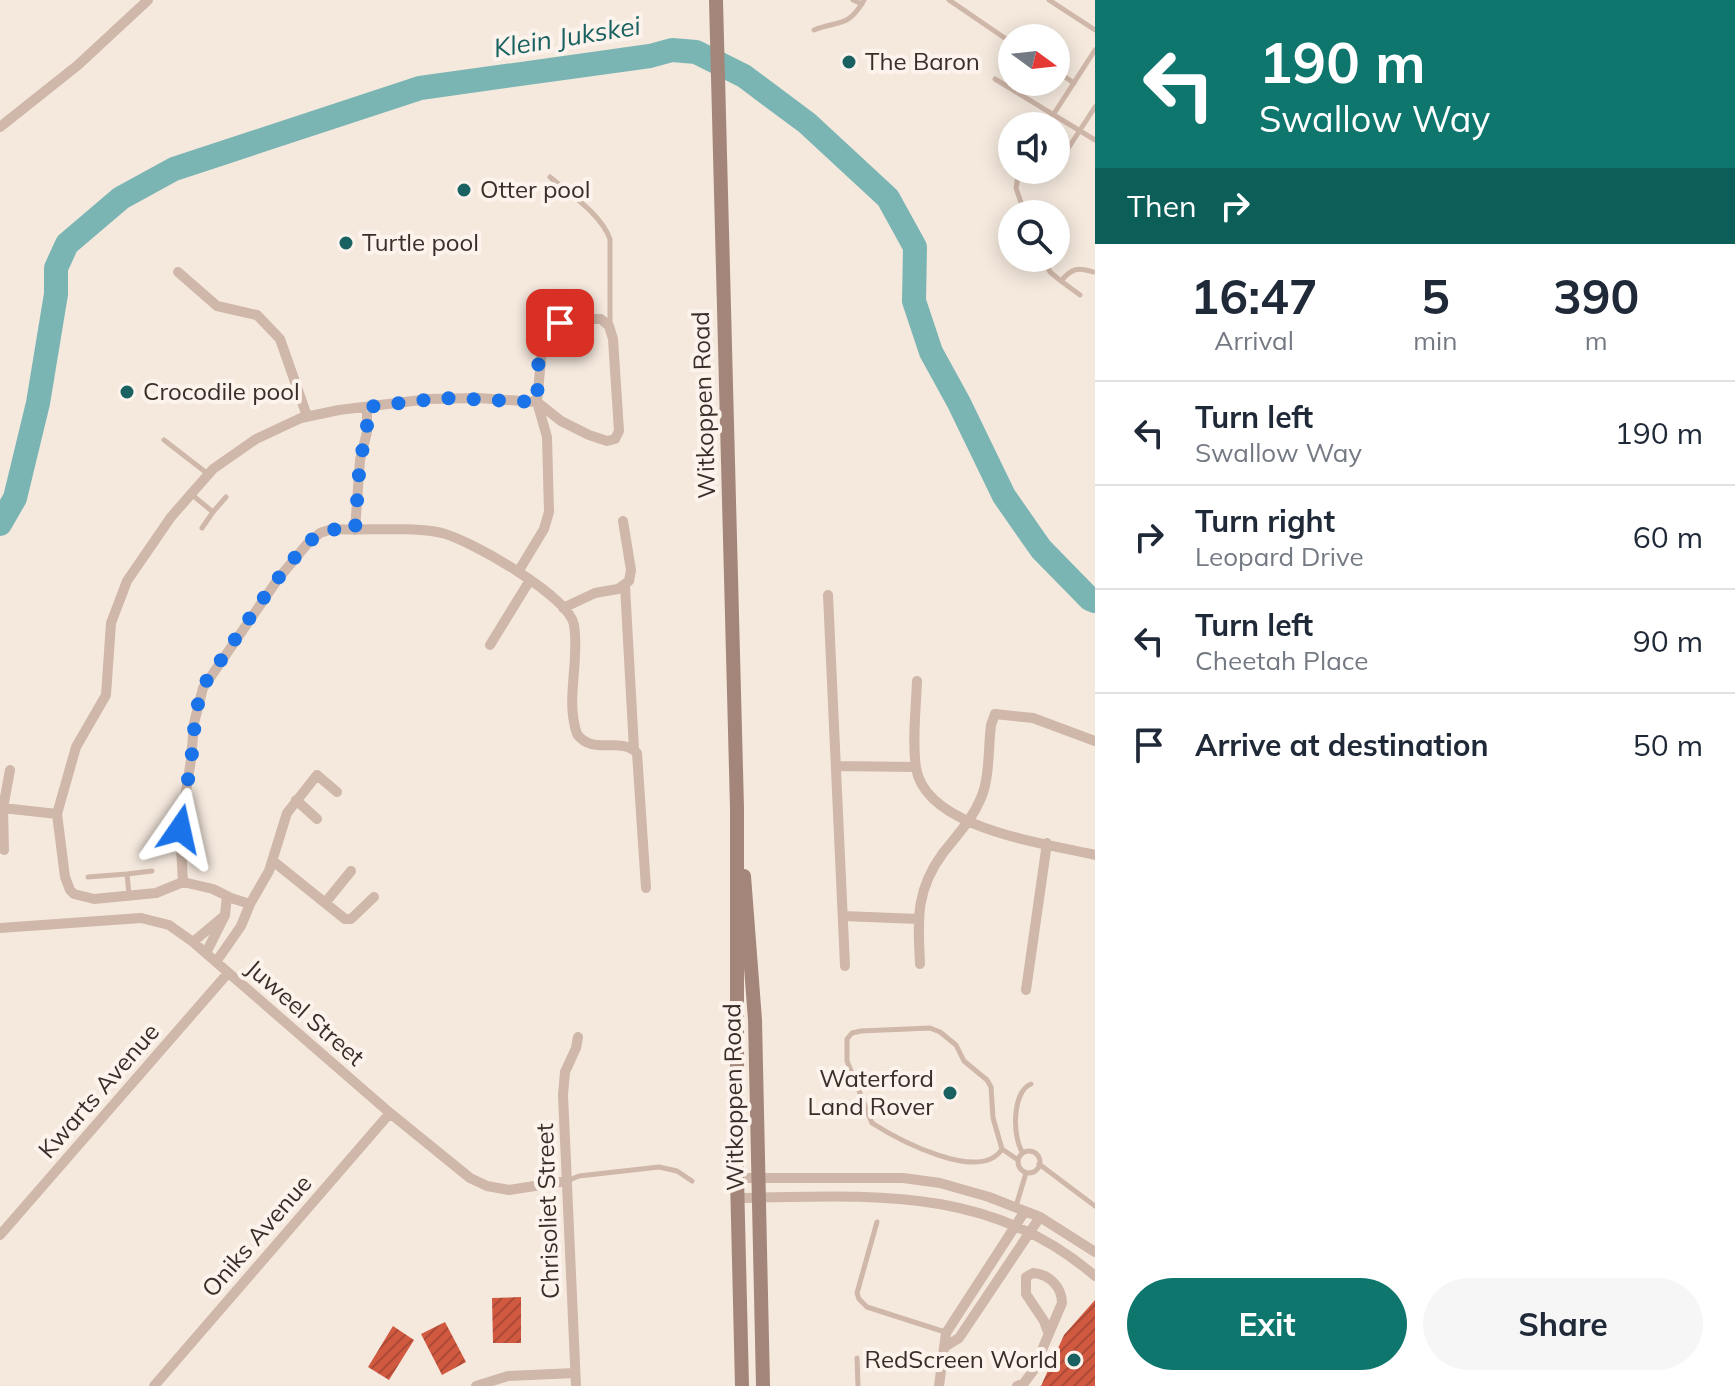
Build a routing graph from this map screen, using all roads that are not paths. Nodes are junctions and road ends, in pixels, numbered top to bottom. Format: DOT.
graph roads {
  1 [pos="148,0"];
  2 [pos="716,0"];
  3 [pos="853,0"];
  4 [pos="949,0"];
  5 [pos="1049,0"];
  6 [pos="863,2"];
  7 [pos="814,30"];
  8 [pos="1095,30"];
  9 [pos="998,33"];
  10 [pos="1095,50"];
  11 [pos="1092,60"];
  12 [pos="995,79"];
  13 [pos="1070,80"];
  14 [pos="1074,83"];
  15 [pos="1095,107"];
  16 [pos="1051,112"];
  17 [pos="1055,112"];
  18 [pos="1070,124"];
  19 [pos="0,127"];
  20 [pos="1080,131"];
  21 [pos="1095,140"];
  22 [pos="1070,146"];
  23 [pos="550,177"];
  24 [pos="178,272"];
  25 [pos="1050,272"];
  26 [pos="1093,272"];
  27 [pos="1061,281"];
  28 [pos="1080,295"];
  29 [pos="609,326"];
  30 [pos="537,402"];
  31 [pos="367,407"];
  32 [pos="307,416"];
  33 [pos="164,440"];
  34 [pos="208,475"];
  35 [pos="190,494"];
  36 [pos="226,497"];
  37 [pos="213,512"];
  38 [pos="623,521"];
  39 [pos="202,528"];
  40 [pos="355,530"];
  41 [pos="518,572"];
  42 [pos="530,580"];
  43 [pos="625,586"];
  44 [pos="828,595"];
  45 [pos="563,608"];
  46 [pos="490,645"];
  47 [pos="917,681"];
  48 [pos="1095,741"];
  49 [pos="634,749"];
  50 [pos="836,766"];
  51 [pos="916,767"];
  52 [pos="10,770"];
  53 [pos="337,792"];
  54 [pos="296,800"];
  55 [pos="3,808"];
  56 [pos="737,808"];
  57 [pos="57,814"];
  58 [pos="317,819"];
  59 [pos="969,822"];
  60 [pos="1047,843"];
  61 [pos="4,850"];
  62 [pos="1095,855"];
  63 [pos="273,861"];
  64 [pos="152,871"];
  65 [pos="351,871"];
  66 [pos="127,874"];
  67 [pos="88,877"];
  68 [pos="183,882"];
  69 [pos="646,888"];
  70 [pos="129,896"];
  71 [pos="227,896"];
  72 [pos="374,897"];
  73 [pos="325,903"];
  74 [pos="250,904"];
  75 [pos="225,915"];
  76 [pos="843,916"];
  77 [pos="918,919"];
  78 [pos="0,928"];
  79 [pos="193,942"];
  80 [pos="206,953"];
  81 [pos="216,962"];
  82 [pos="920,964"];
  83 [pos="845,966"];
  84 [pos="228,973"];
  85 [pos="1026,990"];
  86 [pos="578,1037"];
  87 [pos="1031,1084"];
  88 [pos="390,1113"];
  89 [pos="1002,1149"];
  90 [pos="1023,1153"];
  91 [pos="1018,1160"];
  92 [pos="1039,1164"];
  93 [pos="1026,1173"];
  94 [pos="757,1177"];
  95 [pos="737,1178"];
  96 [pos="567,1181"];
  97 [pos="692,1181"];
  98 [pos="738,1198"];
  99 [pos="758,1198"];
  100 [pos="1095,1206"];
  101 [pos="1020,1209"];
  102 [pos="1040,1217"];
  103 [pos="877,1222"];
  104 [pos="1015,1226"];
  105 [pos="1029,1233"];
  106 [pos="0,1235"];
  107 [pos="1095,1252"];
  108 [pos="1095,1276"];
  109 [pos="1048,1332"];
  110 [pos="946,1333"];
  111 [pos="946,1346"];
  112 [pos="857,1358"];
  113 [pos="575,1373"];
  114 [pos="154,1386"];
  115 [pos="476,1386"];
  116 [pos="576,1386"];
  117 [pos="742,1386"];
  118 [pos="763,1386"];
  119 [pos="858,1386"];
  120 [pos="939,1386"];
  121 [pos="1017,1386"];
  1 -- 19 [label="street"];
  2 -- 56 [label="main road, Witkoppen Road"];
  3 -- 6 [label="lane"];
  4 -- 9 [label="lane"];
  5 -- 8 [label="lane"];
  6 -- 7 [label="lane"];
  10 -- 11 [label="lane"];
  11 -- 14 [label="lane"];
  12 -- 16 [label="lane"];
  13 -- 14 [label="lane"];
  14 -- 17 [label="lane"];
  15 -- 20 [label="lane"];
  18 -- 20 [label="lane"];
  20 -- 21 [label="lane"];
  20 -- 22 [label="lane"];
  23 -- 29 [label="lane"];
  24 -- 32 [label="street"];
  25 -- 27 [label="lane"];
  26 -- 27 [label="lane"];
  27 -- 28 [label="lane"];
  29 -- 30 [label="street"];
  29 -- 30 [label="street"];
  30 -- 31 [label="street"];
  30 -- 41 [label="street"];
  31 -- 32 [label="street"];
  31 -- 40 [label="street"];
  32 -- 34 [label="street"];
  33 -- 34 [label="lane"];
  34 -- 35 [label="street"];
  35 -- 37 [label="lane"];
  35 -- 57 [label="street"];
  36 -- 37 [label="lane"];
  37 -- 39 [label="lane"];
  38 -- 43 [label="street"];
  40 -- 41 [label="street"];
  40 -- 68 [label="street"];
  41 -- 42 [label="street"];
  42 -- 45 [label="street"];
  42 -- 46 [label="street"];
  43 -- 45 [label="street"];
  43 -- 49 [label="street"];
  44 -- 50 [label="street"];
  45 -- 49 [label="street"];
  47 -- 51 [label="street"];
  48 -- 59 [label="street"];
  49 -- 69 [label="street"];
  50 -- 51 [label="street"];
  50 -- 76 [label="street"];
  51 -- 59 [label="street"];
  52 -- 55 [label="street"];
  53 -- 54 [label="street"];
  54 -- 58 [label="street"];
  54 -- 63 [label="street"];
  55 -- 57 [label="street"];
  55 -- 61 [label="street"];
  56 -- 94 [label="main road, Witkoppen Road"];
  56 -- 95 [label="main road, Witkoppen Road"];
  57 -- 70 [label="street"];
  59 -- 60 [label="street"];
  59 -- 77 [label="street"];
  60 -- 62 [label="street"];
  60 -- 85 [label="street"];
  63 -- 73 [label="street"];
  63 -- 74 [label="street"];
  64 -- 66 [label="lane"];
  65 -- 73 [label="street"];
  66 -- 67 [label="lane"];
  66 -- 70 [label="lane"];
  68 -- 70 [label="street"];
  68 -- 71 [label="street"];
  71 -- 74 [label="street"];
  71 -- 75 [label="street"];
  72 -- 73 [label="street"];
  74 -- 81 [label="street"];
  75 -- 79 [label="street"];
  75 -- 80 [label="street"];
  76 -- 77 [label="street"];
  76 -- 83 [label="street"];
  77 -- 82 [label="street"];
  78 -- 79 [label="street, Juweel Street"];
  79 -- 80 [label="street, Juweel Street"];
  80 -- 81 [label="street, Juweel Street"];
  81 -- 84 [label="street, Juweel Street"];
  84 -- 88 [label="street, Juweel Street"];
  84 -- 106 [label="street, Kwarts Avenue"];
  86 -- 96 [label="street, Chrisoliet Street"];
  87 -- 90 [label="lane"];
  88 -- 96 [label="street, Juweel Street"];
  88 -- 114 [label="street, Oniks Avenue"];
  89 -- 89 [label="lane"];
  89 -- 91 [label="lane"];
  90 -- 91 [label="lane"];
  90 -- 92 [label="lane"];
  91 -- 93 [label="lane"];
  92 -- 93 [label="lane"];
  92 -- 100 [label="lane"];
  93 -- 101 [label="lane"];
  94 -- 95 [label="street"];
  94 -- 99 [label="main road, Witkoppen Road"];
  94 -- 101 [label="street"];
  95 -- 98 [label="main road, Witkoppen Road"];
  96 -- 97 [label="lane"];
  96 -- 113 [label="street, Chrisoliet Street"];
  98 -- 99 [label="street"];
  98 -- 117 [label="main road, Witkoppen Road"];
  99 -- 104 [label="street"];
  99 -- 118 [label="main road, Witkoppen Road"];
  101 -- 102 [label="street"];
  101 -- 104 [label="street"];
  102 -- 105 [label="street"];
  102 -- 107 [label="street"];
  103 -- 110 [label="lane"];
  104 -- 105 [label="street"];
  104 -- 110 [label="street"];
  105 -- 108 [label="street"];
  105 -- 111 [label="street"];
  109 -- 109 [label="street"];
  109 -- 121 [label="street"];
  110 -- 111 [label="street"];
  111 -- 120 [label="street"];
  112 -- 119 [label="lane"];
  113 -- 115 [label="street"];
  113 -- 116 [label="street, Chrisoliet Street"];
}
